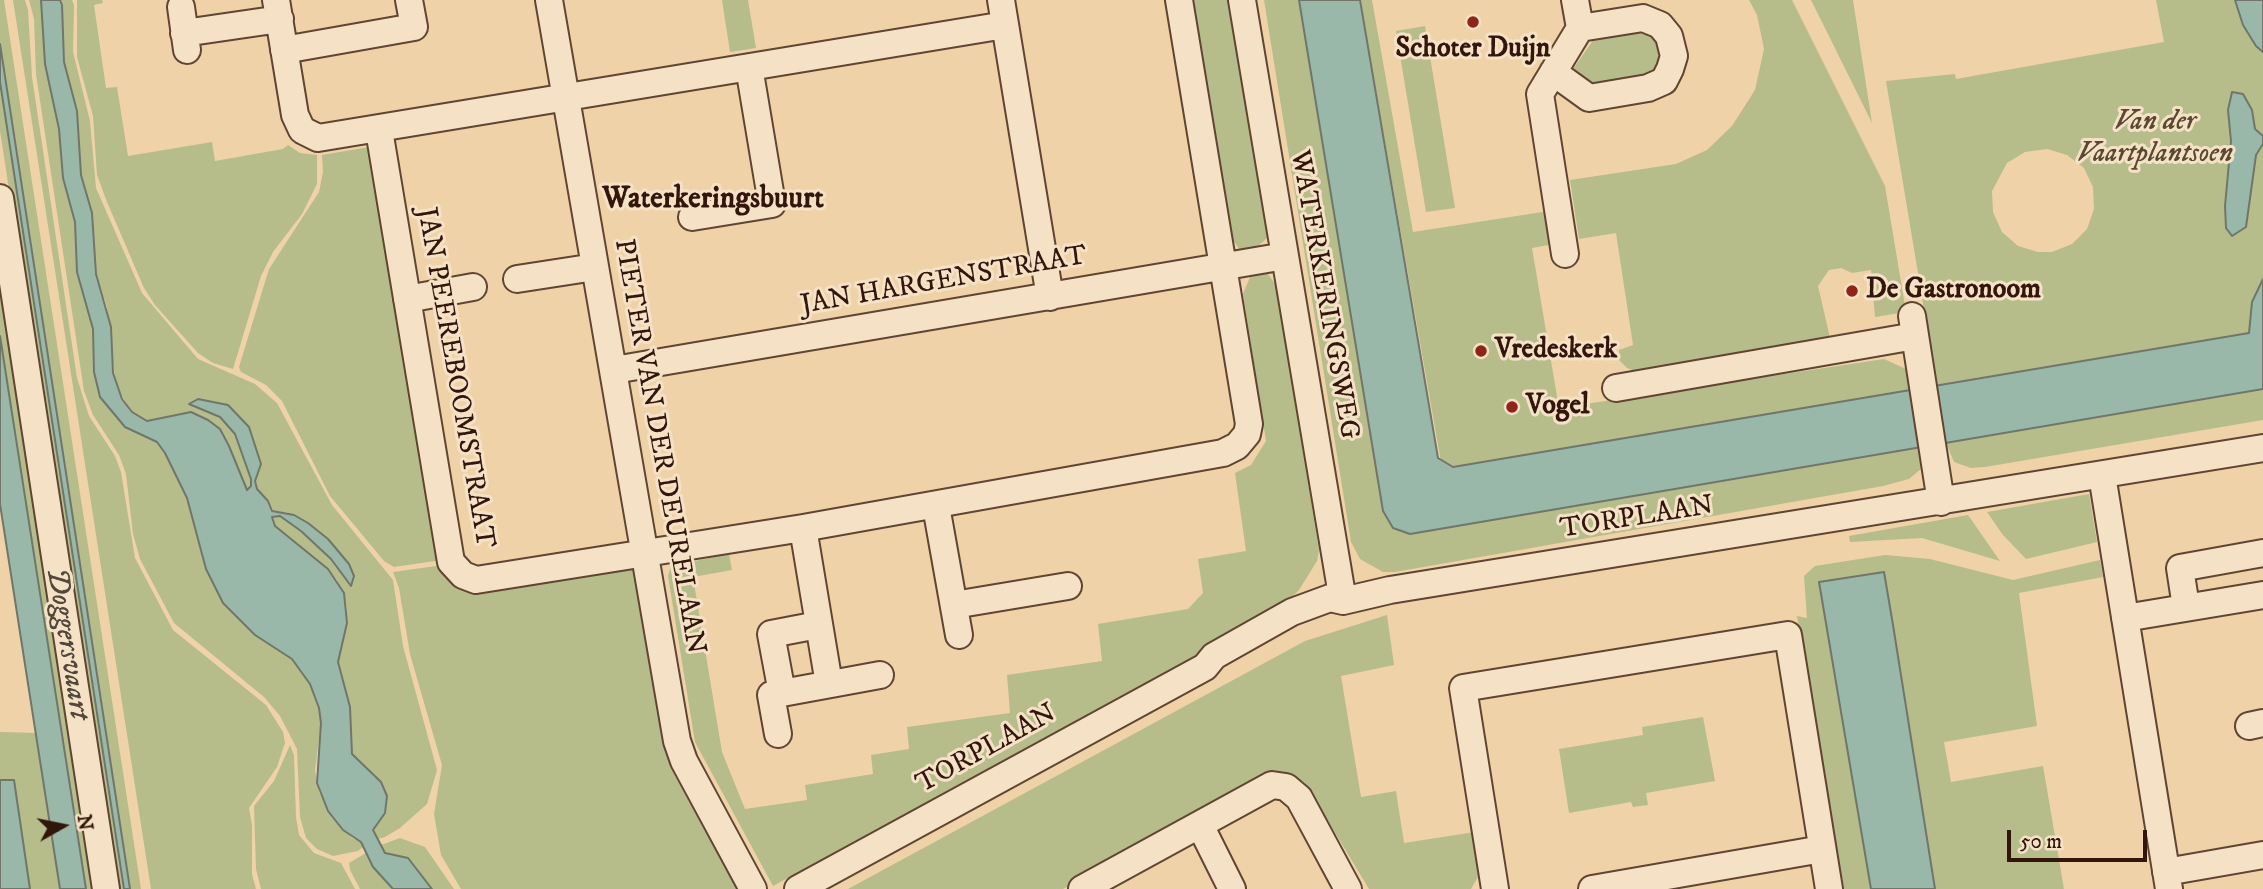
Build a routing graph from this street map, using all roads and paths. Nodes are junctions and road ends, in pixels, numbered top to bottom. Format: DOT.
graph roads {
  1 [pos="409,0"];
  2 [pos="549,0"];
  3 [pos="1179,0"];
  4 [pos="1242,0"];
  5 [pos="1575,0"];
  6 [pos="181,7"];
  7 [pos="278,10"];
  8 [pos="1003,13"];
  9 [pos="1580,28"];
  10 [pos="285,50"];
  11 [pos="749,67"];
  12 [pos="1553,72"];
  13 [pos="566,99"];
  14 [pos="379,130"];
  15 [pos="0,198"];
  16 [pos="692,217"];
  17 [pos="1565,254"];
  18 [pos="1284,256"];
  19 [pos="1224,266"];
  20 [pos="595,267"];
  21 [pos="517,279"];
  22 [pos="473,287"];
  23 [pos="1050,296"];
  24 [pos="407,299"];
  25 [pos="614,370"];
  26 [pos="1616,388"];
  27 [pos="2263,448"];
  28 [pos="2102,475"];
  29 [pos="1941,502"];
  30 [pos="936,506"];
  31 [pos="803,528"];
  32 [pos="645,551"];
  33 [pos="2263,553"];
  34 [pos="1068,586"];
  35 [pos="2263,594"];
  36 [pos="1343,601"];
  37 [pos="954,605"];
  38 [pos="2186,607"];
  39 [pos="2125,618"];
  40 [pos="818,625"];
  41 [pos="959,635"];
  42 [pos="880,676"];
  43 [pos="829,684"];
  44 [pos="782,693"];
  45 [pos="778,734"];
  46 [pos="1200,825"];
  47 [pos="1822,849"];
  48 [pos="2262,855"];
  49 [pos="2168,881"];
  50 [pos="1663,883"];
  51 [pos="106,889"];
  52 [pos="753,889"];
  53 [pos="798,889"];
  54 [pos="1082,889"];
  55 [pos="1232,889"];
  56 [pos="1348,889"];
  57 [pos="1495,889"];
  58 [pos="1592,889"];
  59 [pos="1829,889"];
  1 -- 10 [label="street"];
  2 -- 13 [label="street, PIETER VAN DER DEURELAAN"];
  3 -- 19 [label="street"];
  4 -- 18 [label="street, WATERKERINGSWEG"];
  5 -- 9 [label="street"];
  6 -- 7 [label="street"];
  7 -- 10 [label="street"];
  8 -- 11 [label="street"];
  8 -- 23 [label="street"];
  9 -- 12 [label="street"];
  9 -- 12 [label="street"];
  10 -- 14 [label="street"];
  11 -- 13 [label="street"];
  11 -- 16 [label="street"];
  12 -- 17 [label="street"];
  13 -- 14 [label="street"];
  13 -- 20 [label="street, PIETER VAN DER DEURELAAN"];
  14 -- 24 [label="street, JAN PEEREBOOMSTRAAT"];
  15 -- 51 [label="street"];
  18 -- 19 [label="street, JAN HARGENSTRAAT"];
  18 -- 36 [label="street, WATERKERINGSWEG"];
  19 -- 23 [label="street, JAN HARGENSTRAAT"];
  19 -- 30 [label="street, JAN PEEREBOOMSTRAAT"];
  20 -- 21 [label="street"];
  20 -- 25 [label="street, PIETER VAN DER DEURELAAN"];
  22 -- 24 [label="street"];
  23 -- 25 [label="street, JAN HARGENSTRAAT"];
  24 -- 32 [label="street, JAN PEEREBOOMSTRAAT"];
  25 -- 32 [label="street, PIETER VAN DER DEURELAAN"];
  26 -- 29 [label="street"];
  27 -- 28 [label="street, TORPLAAN"];
  28 -- 29 [label="street, TORPLAAN"];
  28 -- 39 [label="street"];
  29 -- 36 [label="street, TORPLAAN"];
  30 -- 31 [label="street, JAN PEEREBOOMSTRAAT"];
  30 -- 37 [label="street"];
  31 -- 32 [label="street, JAN PEEREBOOMSTRAAT"];
  31 -- 40 [label="street"];
  32 -- 52 [label="street, PIETER VAN DER DEURELAAN"];
  33 -- 38 [label="street"];
  34 -- 37 [label="street"];
  35 -- 38 [label="street"];
  36 -- 53 [label="street, TORPLAAN"];
  37 -- 41 [label="street"];
  38 -- 39 [label="street"];
  39 -- 49 [label="street"];
  40 -- 43 [label="street"];
  40 -- 44 [label="street"];
  42 -- 43 [label="street"];
  43 -- 44 [label="street"];
  44 -- 45 [label="street"];
  46 -- 54 [label="street"];
  46 -- 55 [label="street"];
  46 -- 56 [label="street"];
  47 -- 50 [label="street"];
  47 -- 57 [label="street"];
  47 -- 59 [label="street"];
  48 -- 49 [label="street"];
  50 -- 58 [label="street"];
}
